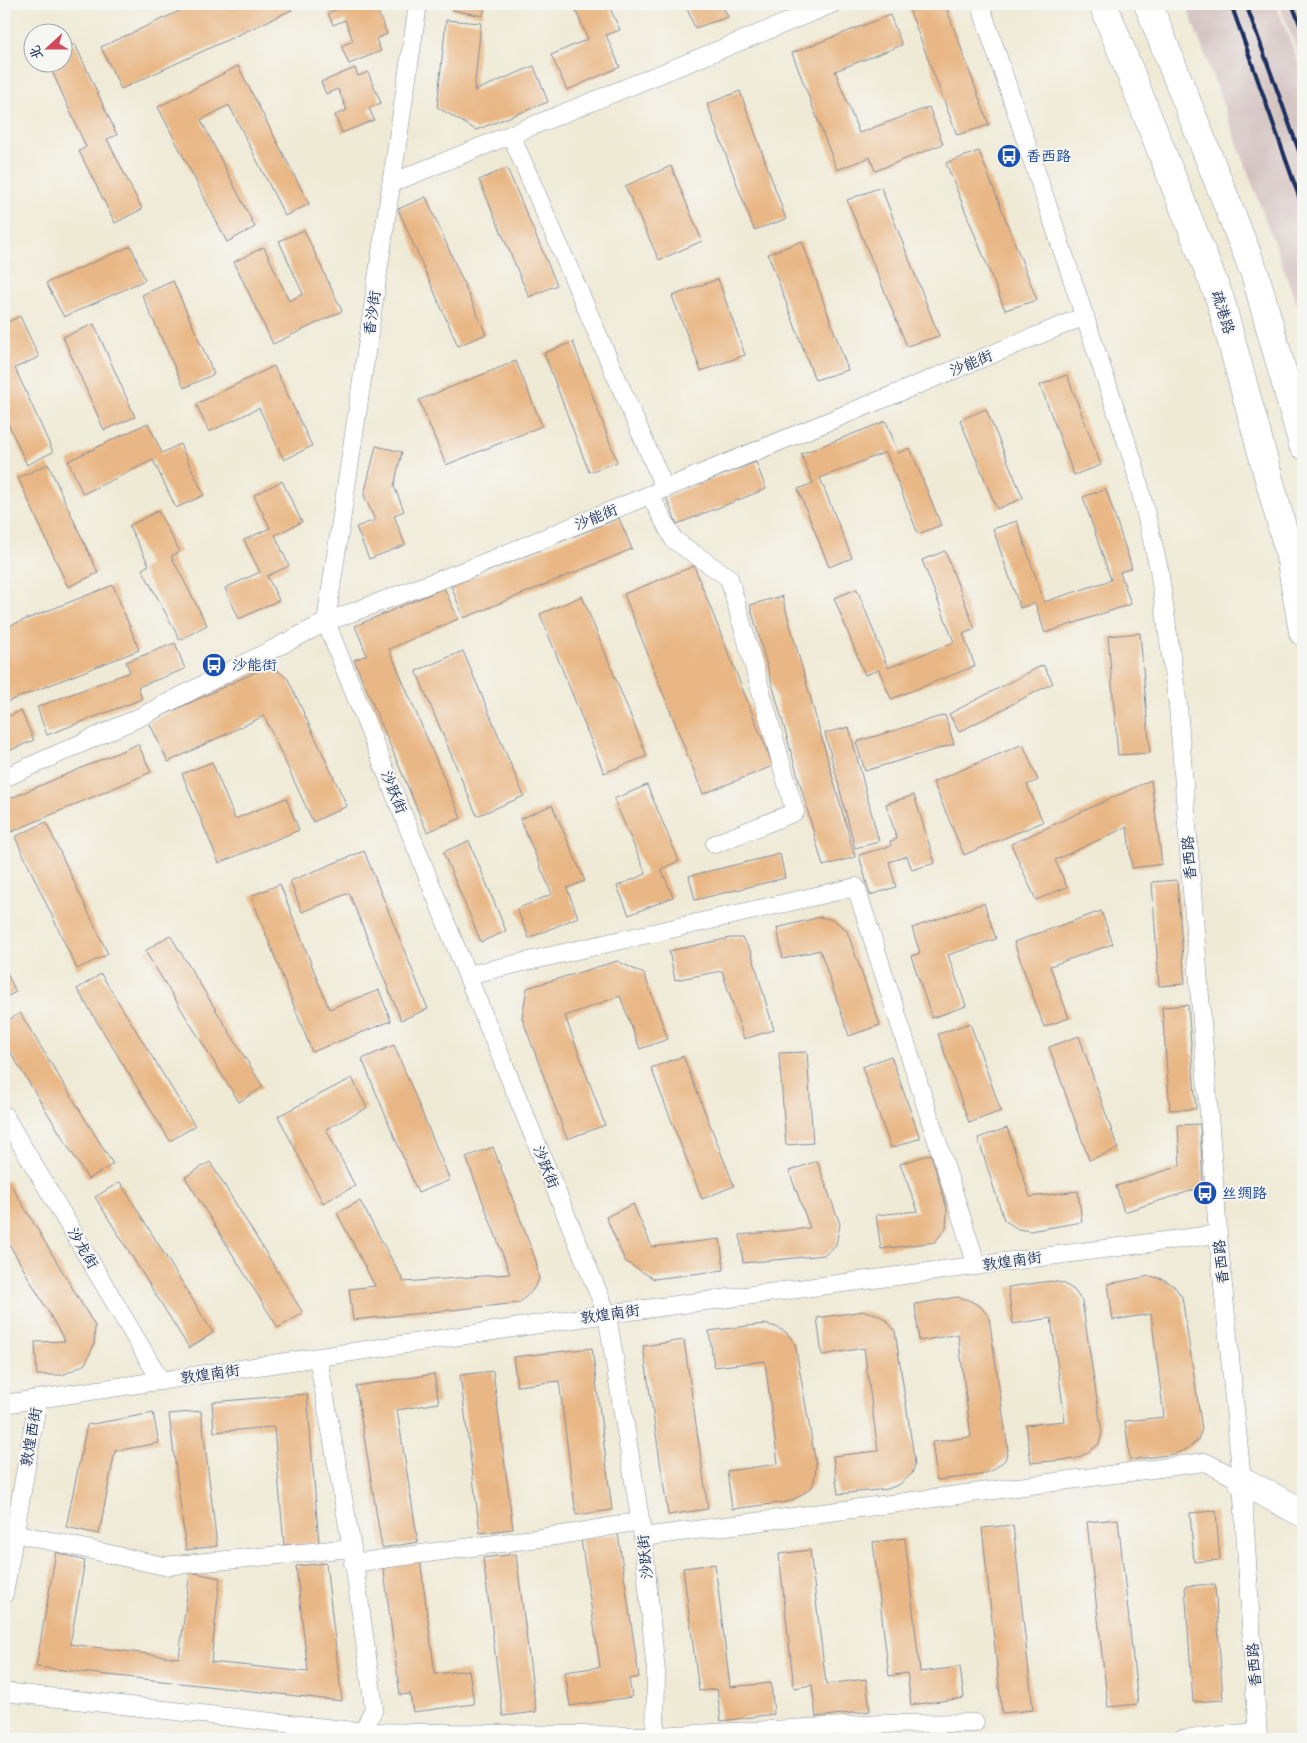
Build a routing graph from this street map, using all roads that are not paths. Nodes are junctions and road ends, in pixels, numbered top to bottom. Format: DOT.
graph roads {
  1 [pos="418,4"];
  2 [pos="832,4"];
  3 [pos="980,4"];
  4 [pos="1103,4"];
  5 [pos="1148,4"];
  6 [pos="511,135"];
  7 [pos="392,183"];
  8 [pos="1085,316"];
  9 [pos="1303,446"];
  10 [pos="657,492"];
  11 [pos="326,622"];
  12 [pos="1303,632"];
  13 [pos="4,778"];
  14 [pos="715,844"];
  15 [pos="467,975"];
  16 [pos="4,1115"];
  17 [pos="10,1141"];
  18 [pos="1218,1234"];
  19 [pos="977,1266"];
  20 [pos="607,1314"];
  21 [pos="318,1358"];
  22 [pos="161,1381"];
  23 [pos="38,1400"];
  24 [pos="4,1404"];
  25 [pos="1242,1481"];
  26 [pos="1303,1513"];
  27 [pos="642,1529"];
  28 [pos="14,1532"];
  29 [pos="352,1555"];
  30 [pos="4,1594"];
  31 [pos="4,1692"];
  32 [pos="975,1723"];
  33 [pos="361,1736"];
  34 [pos="1258,1736"];
  35 [pos="656,1738"];
  36 [pos="1181,1739"];
  1 -- 7 [label="street, 香沙街"];
  2 -- 6 [label="street"];
  3 -- 8 [label="street, 香西路"];
  4 -- 12 [label="highway, 疏港路"];
  5 -- 9 [label="highway"];
  6 -- 7 [label="street"];
  6 -- 10 [label="street"];
  7 -- 11 [label="street, 香沙街"];
  8 -- 10 [label="street, 沙能街"];
  8 -- 18 [label="street, 香西路"];
  10 -- 11 [label="street, 沙能街"];
  10 -- 14 [label="street"];
  11 -- 13 [label="street, 沙能街"];
  11 -- 15 [label="street, 沙跃街"];
  15 -- 19 [label="street"];
  15 -- 20 [label="street, 沙跃街"];
  16 -- 17 [label="street, 沙龙街"];
  17 -- 22 [label="street, 沙龙街"];
  18 -- 19 [label="street, 敦煌南街"];
  18 -- 25 [label="street, 香西路"];
  19 -- 20 [label="street, 敦煌南街"];
  20 -- 21 [label="street, 敦煌南街"];
  20 -- 27 [label="street, 沙跃街"];
  21 -- 22 [label="street, 敦煌南街"];
  21 -- 29 [label="street"];
  22 -- 23 [label="street, 敦煌南街"];
  23 -- 24 [label="street, 敦煌南街"];
  23 -- 28 [label="street, 敦煌西街"];
  25 -- 26 [label="highway"];
  25 -- 27 [label="street"];
  25 -- 34 [label="street, 香西路"];
  27 -- 29 [label="street"];
  27 -- 35 [label="street, 沙跃街"];
  28 -- 29 [label="street"];
  28 -- 30 [label="street, 敦煌西街"];
  29 -- 33 [label="street"];
  31 -- 33 [label="street"];
  32 -- 35 [label="street"];
  33 -- 35 [label="street"];
  34 -- 36 [label="street"];
}
